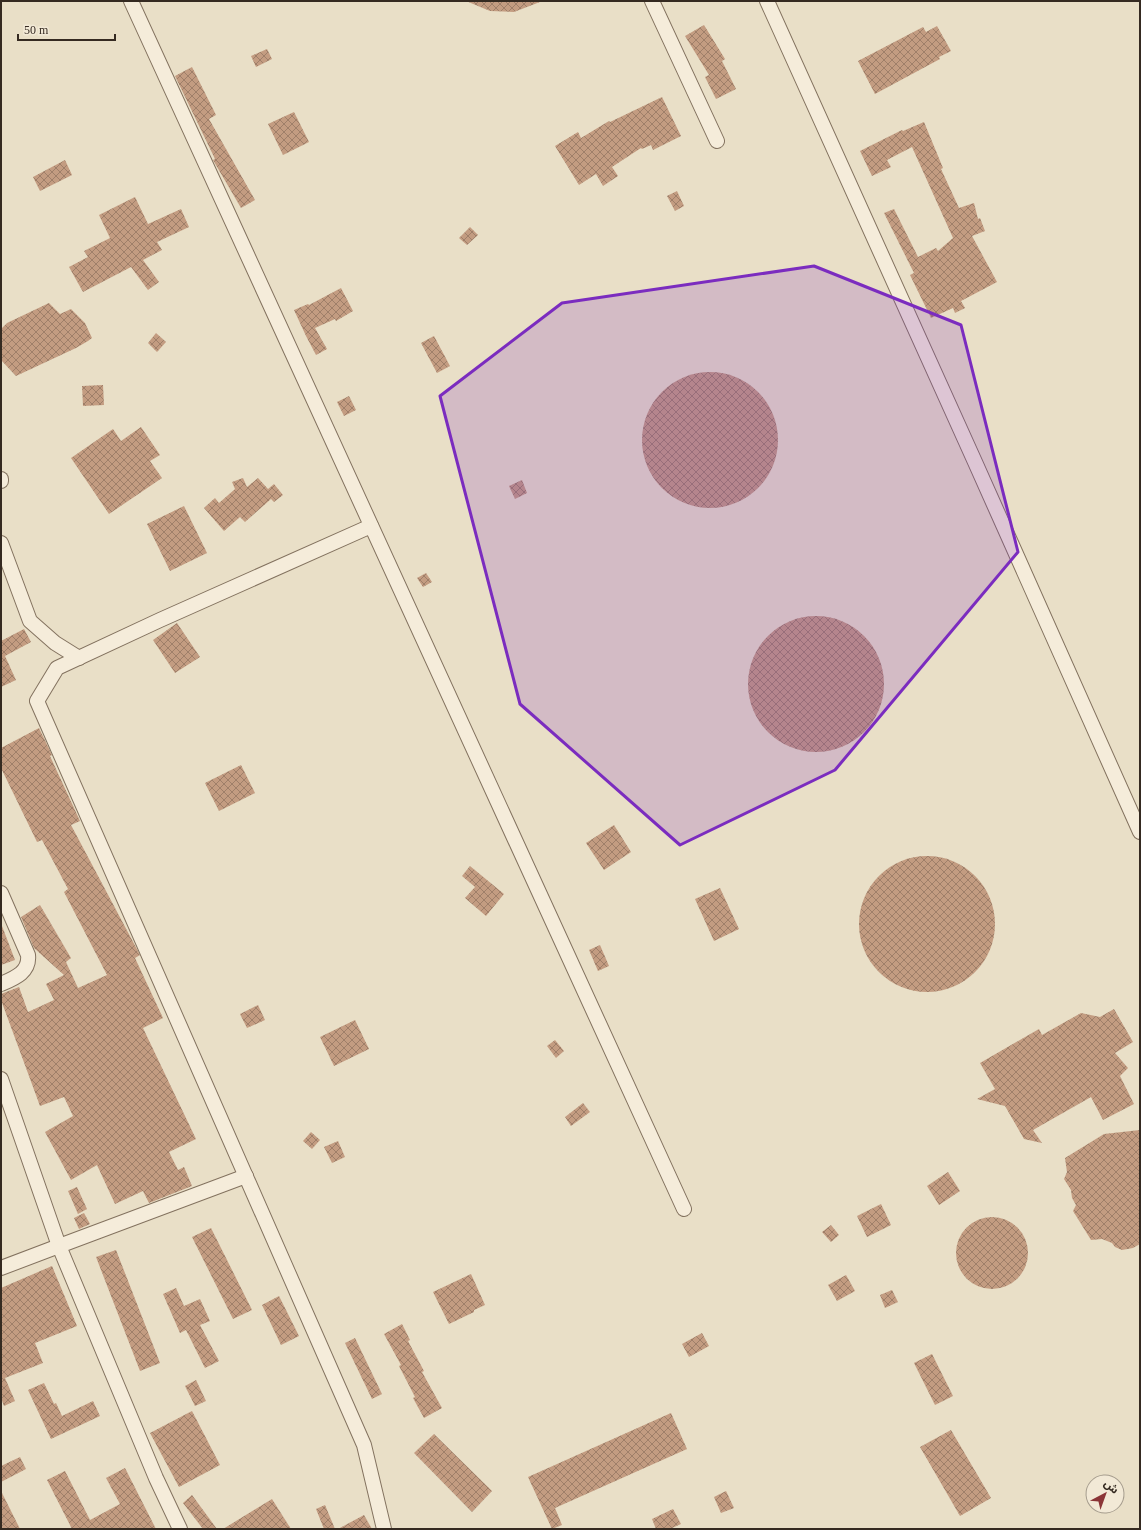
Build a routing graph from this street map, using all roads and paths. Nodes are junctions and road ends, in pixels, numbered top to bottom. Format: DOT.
graph roads {
  1 [pos="131,1"];
  2 [pos="652,1"];
  3 [pos="766,1"];
  4 [pos="717,141"];
  5 [pos="371,526"];
  6 [pos="1,543"];
  7 [pos="79,658"];
  8 [pos="1140,832"];
  9 [pos="1,893"];
  10 [pos="1,984"];
  11 [pos="1,1079"];
  12 [pos="246,1176"];
  13 [pos="684,1209"];
  14 [pos="59,1246"];
  15 [pos="1,1268"];
  16 [pos="180,1529"];
  17 [pos="384,1529"];
  1 -- 5 [label="lane"];
  2 -- 4 [label="lane"];
  3 -- 8 [label="lane"];
  5 -- 7 [label="lane"];
  5 -- 13 [label="lane"];
  6 -- 7 [label="lane"];
  7 -- 12 [label="lane"];
  9 -- 10 [label="lane"];
  11 -- 14 [label="lane"];
  12 -- 14 [label="lane"];
  12 -- 17 [label="lane"];
  14 -- 15 [label="lane"];
  14 -- 16 [label="lane"];
}
